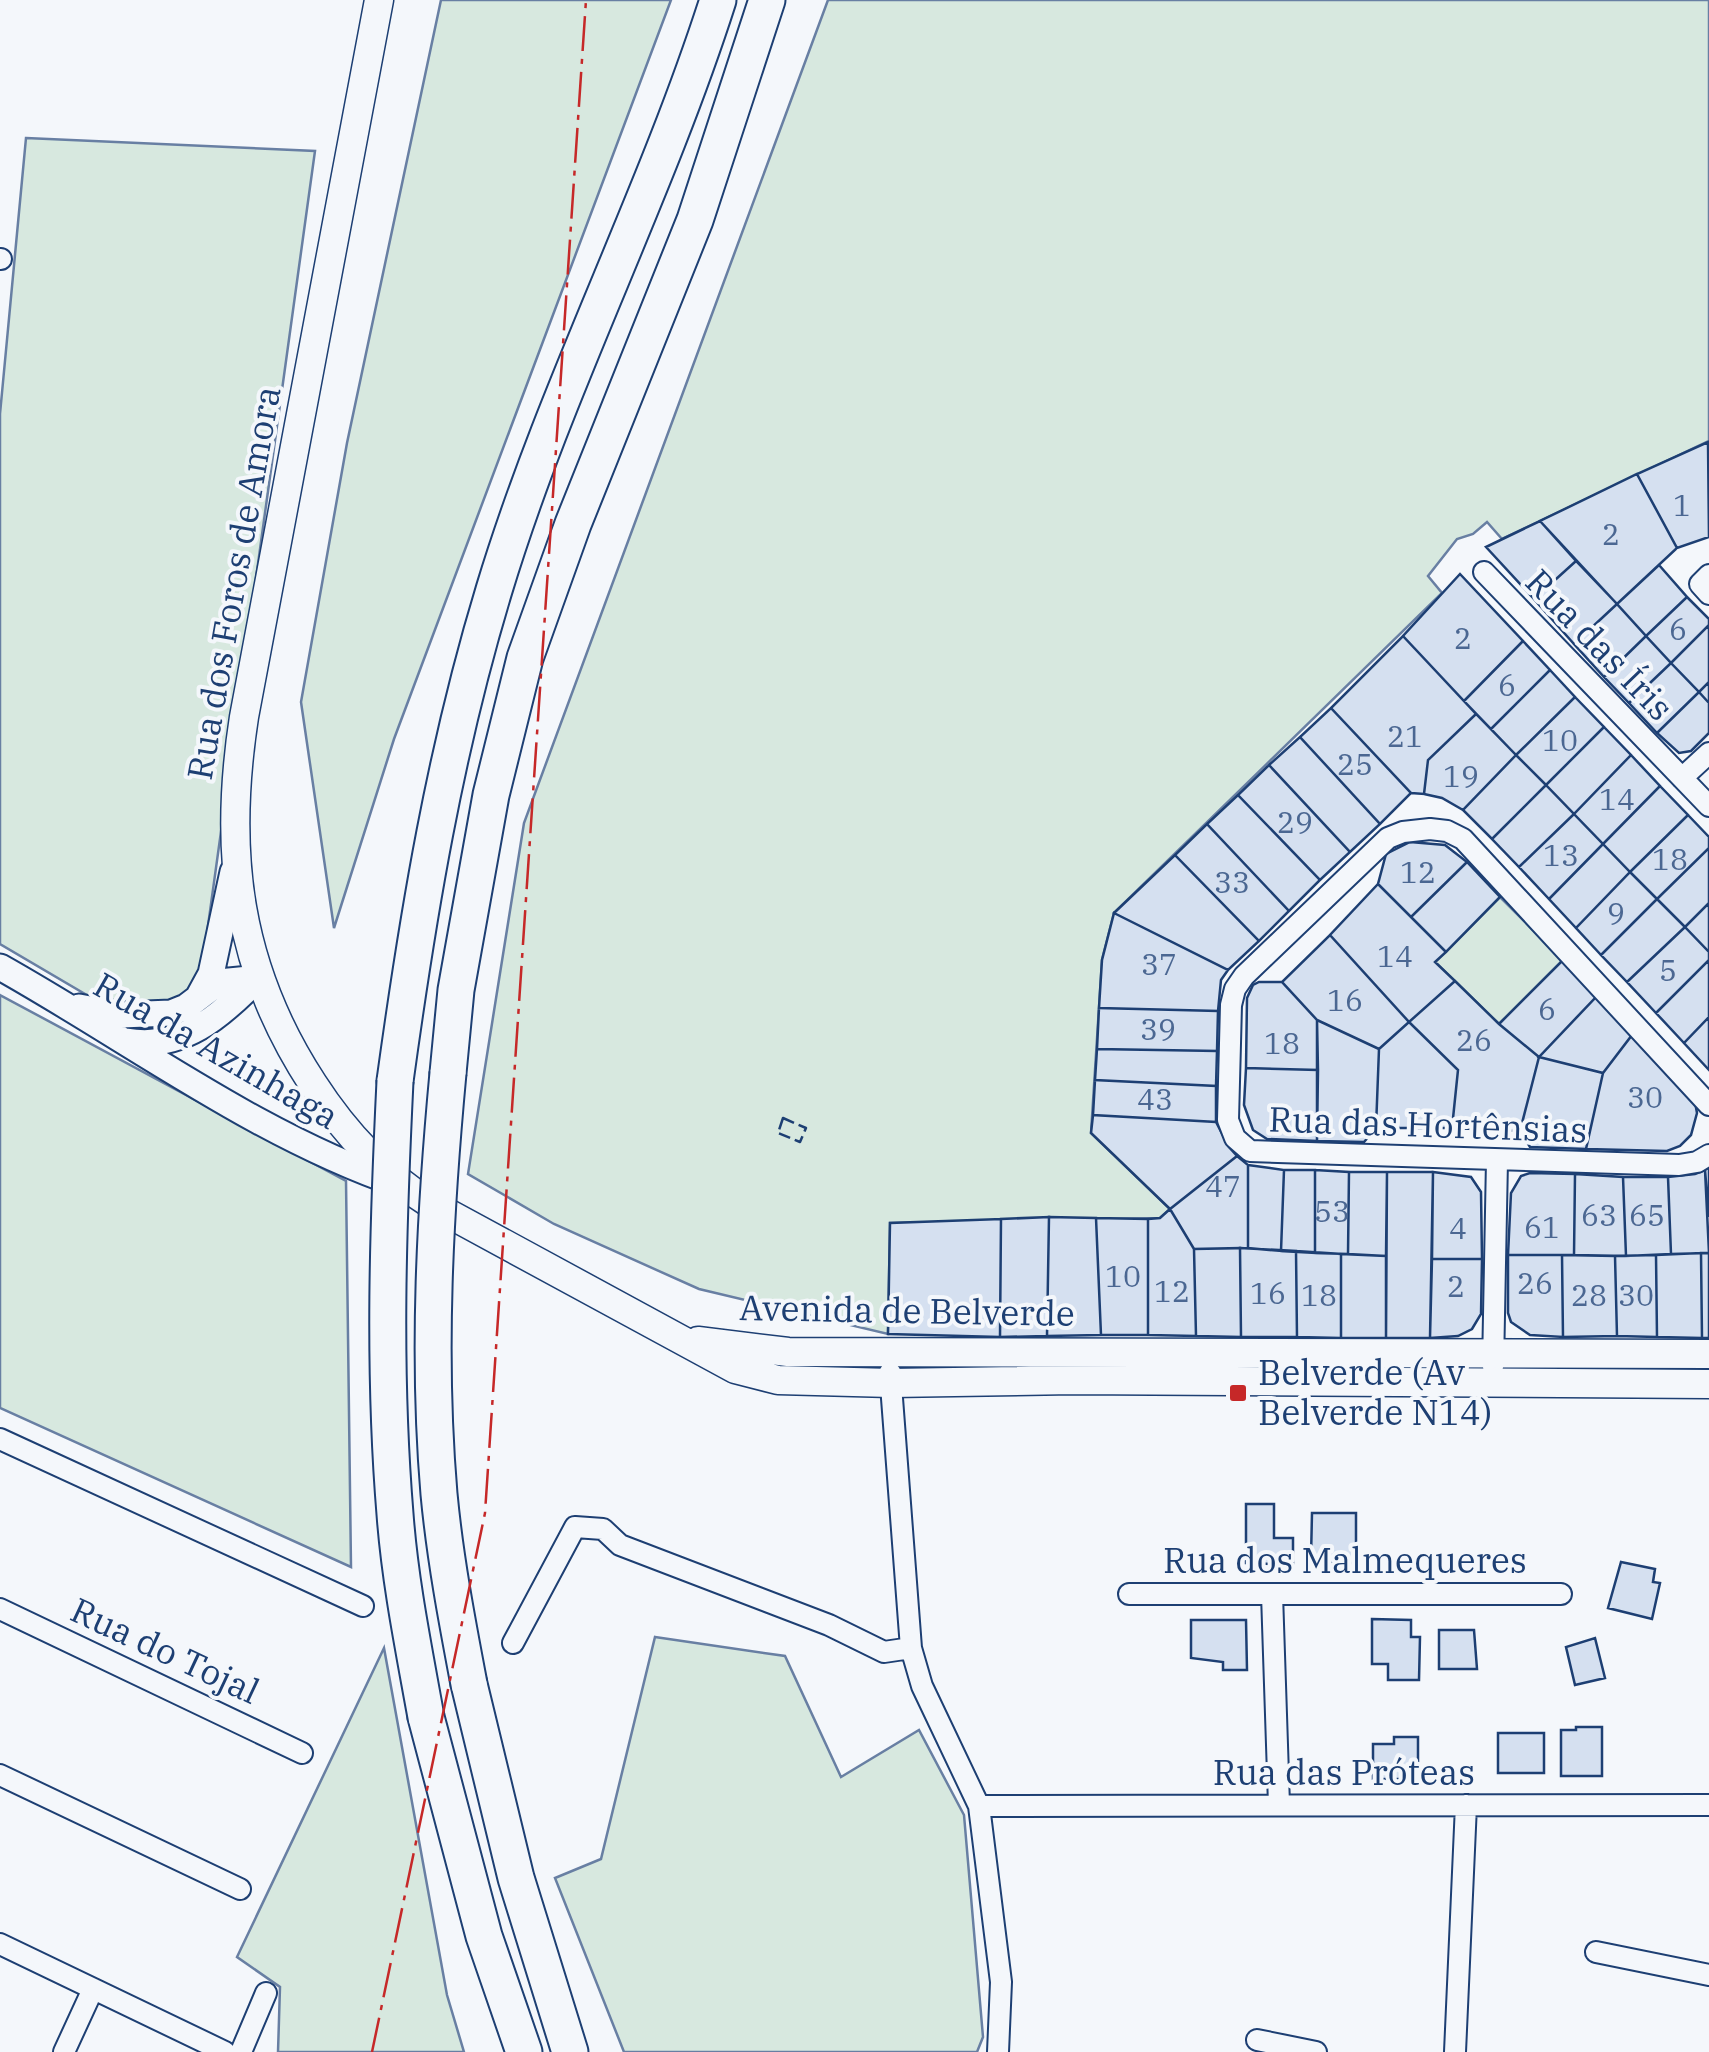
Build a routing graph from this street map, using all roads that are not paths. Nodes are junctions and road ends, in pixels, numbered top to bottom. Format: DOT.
graph roads {
  1 [pos="378,0"];
  2 [pos="718,0"];
  3 [pos="765,11"];
  4 [pos="1484,572"];
  5 [pos="1709,575"];
  6 [pos="1709,594"];
  7 [pos="1709,753"];
  8 [pos="1682,778"];
  9 [pos="1709,806"];
  10 [pos="236,862"];
  11 [pos="0,966"];
  12 [pos="258,978"];
  13 [pos="198,998"];
  14 [pos="70,1006"];
  15 [pos="117,1039"];
  16 [pos="1709,1105"];
  17 [pos="1709,1155"];
  18 [pos="1497,1160"];
  19 [pos="401,1186"];
  20 [pos="672,1336"];
  21 [pos="889,1350"];
  22 [pos="1709,1354"];
  23 [pos="1493,1370"];
  24 [pos="891,1383"];
  25 [pos="1709,1384"];
  26 [pos="0,1439"];
  27 [pos="1130,1594"];
  28 [pos="1272,1594"];
  29 [pos="1561,1594"];
  30 [pos="363,1606"];
  31 [pos="0,1609"];
  32 [pos="513,1643"];
  33 [pos="910,1648"];
  34 [pos="302,1752"];
  35 [pos="0,1775"];
  36 [pos="1466,1805"];
  37 [pos="1709,1805"];
  38 [pos="978,1806"];
  39 [pos="1279,1806"];
  40 [pos="240,1889"];
  41 [pos="0,1944"];
  42 [pos="1596,1952"];
  43 [pos="1709,1976"];
  44 [pos="92,1988"];
  45 [pos="266,1993"];
  46 [pos="1257,2040"];
  47 [pos="64,2052"];
  48 [pos="225,2052"];
  49 [pos="241,2052"];
  50 [pos="524,2052"];
  51 [pos="570,2052"];
  52 [pos="998,2052"];
  53 [pos="1316,2052"];
  54 [pos="1455,2052"];
  1 -- 10 [label="main road, Rua dos Foros de Amora"];
  2 -- 50 [label="highway, bridge"];
  3 -- 51 [label="highway, bridge"];
  4 -- 8 [label="street, Rua das Íris"];
  5 -- 6 [label="street"];
  7 -- 8 [label="street"];
  8 -- 9 [label="street, Rua das Íris"];
  10 -- 12 [label="main road, Rua dos Foros de Amora"];
  10 -- 13 [label="street"];
  11 -- 14 [label="street, Rua da Azinhaga"];
  12 -- 13 [label="street"];
  12 -- 15 [label="street"];
  12 -- 19 [label="main road, Rua dos Foros de Amora"];
  13 -- 14 [label="street"];
  14 -- 15 [label="street, Rua da Azinhaga"];
  15 -- 19 [label="street, Rua da Azinhaga"];
  16 -- 18 [label="street, Rua das Hortênsias"];
  17 -- 18 [label="street, Rua das Hortênsias"];
  18 -- 23 [label="street"];
  19 -- 20 [label="main road, Rua dos Foros de Amora"];
  20 -- 21 [label="main road, Avenida de Belverde"];
  20 -- 24 [label="main road, Avenida de Belverde"];
  21 -- 23 [label="main road, Avenida de Belverde"];
  21 -- 24 [label="street"];
  22 -- 23 [label="main road, Avenida de Belverde"];
  23 -- 24 [label="main road, Avenida de Belverde"];
  23 -- 25 [label="main road, Avenida de Belverde"];
  24 -- 33 [label="street"];
  26 -- 30 [label="street"];
  27 -- 28 [label="street, Rua dos Malmequeres"];
  28 -- 29 [label="street, Rua dos Malmequeres"];
  28 -- 39 [label="street"];
  31 -- 34 [label="street, Rua do Tojal"];
  32 -- 33 [label="street"];
  33 -- 38 [label="street"];
  35 -- 40 [label="street"];
  36 -- 37 [label="street, Rua das Próteas"];
  36 -- 39 [label="street, Rua das Próteas"];
  36 -- 54 [label="street"];
  38 -- 39 [label="street, Rua das Próteas"];
  38 -- 52 [label="street"];
  41 -- 44 [label="street"];
  42 -- 43 [label="street"];
  44 -- 47 [label="street"];
  44 -- 48 [label="street"];
  45 -- 49 [label="street"];
  46 -- 53 [label="street"];
}
